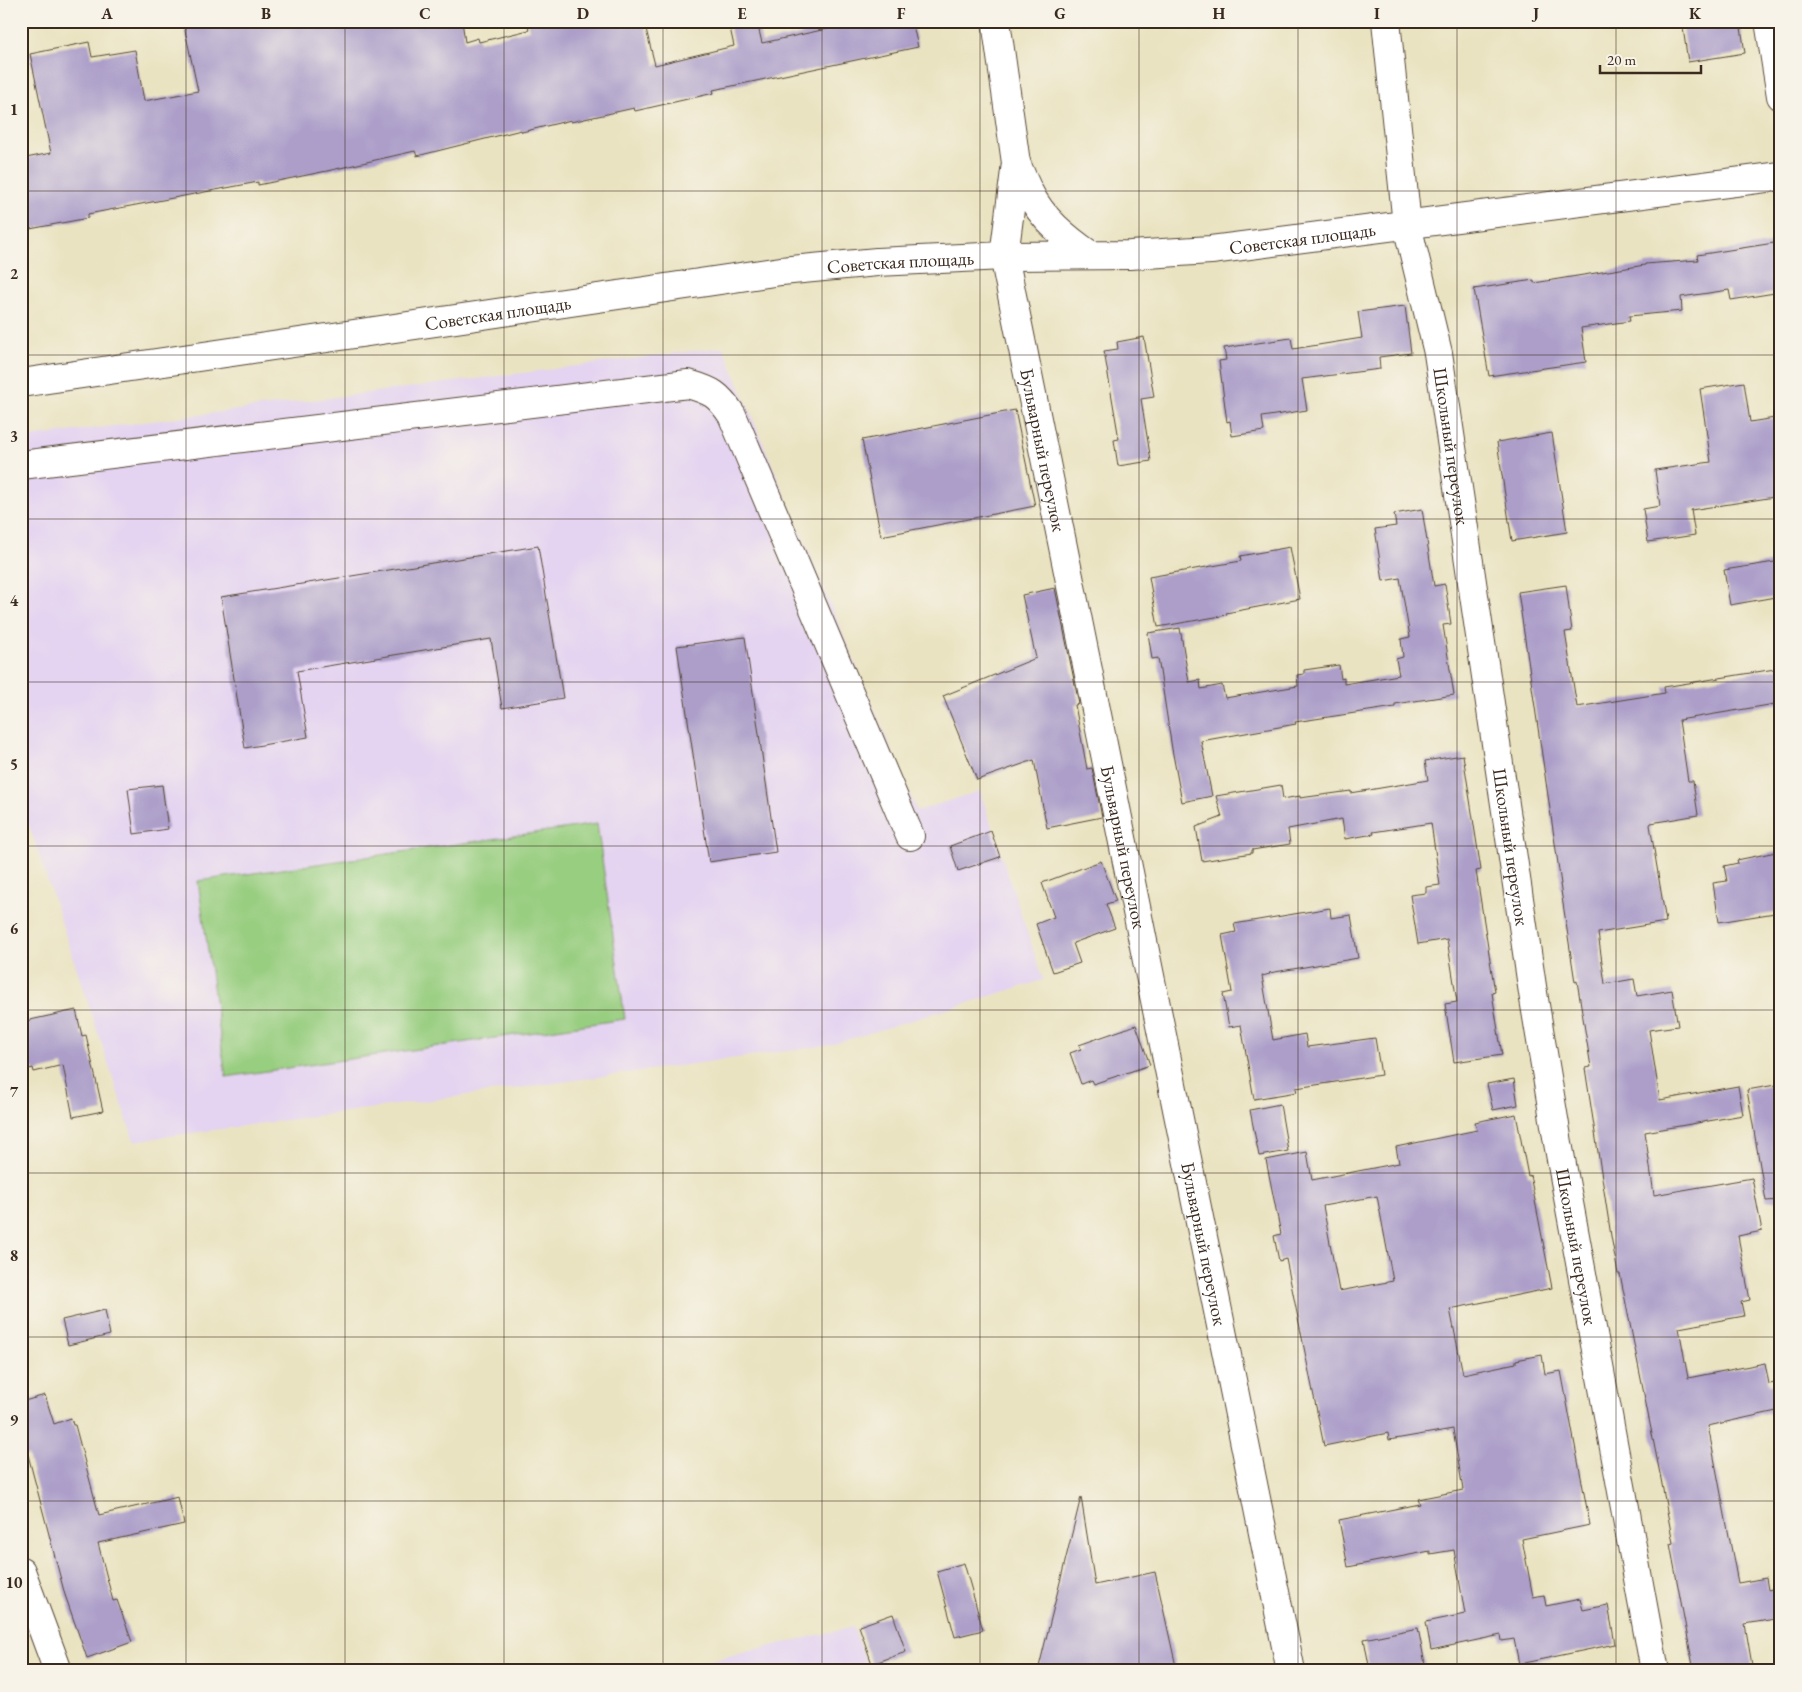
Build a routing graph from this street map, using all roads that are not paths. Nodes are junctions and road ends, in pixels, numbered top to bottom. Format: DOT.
graph roads {
  1 [pos="996,21"];
  2 [pos="1386,21"];
  3 [pos="1769,21"];
  4 [pos="1781,96"];
  5 [pos="1016,163"];
  6 [pos="1781,176"];
  7 [pos="1407,224"];
  8 [pos="1090,255"];
  9 [pos="1004,256"];
  10 [pos="21,383"];
  11 [pos="21,465"];
  12 [pos="910,836"];
  13 [pos="21,1571"];
  14 [pos="58,1671"];
  15 [pos="1291,1671"];
  16 [pos="1655,1671"];
  1 -- 5 [label="street, Бульварный переулок"];
  2 -- 7 [label="street, Школьный переулок"];
  3 -- 4 [label="street"];
  5 -- 8 [label="street"];
  5 -- 9 [label="street, Бульварный переулок"];
  6 -- 7 [label="street, Советская площадь"];
  7 -- 8 [label="street, Советская площадь"];
  7 -- 16 [label="street, Школьный переулок"];
  8 -- 9 [label="street, Советская площадь"];
  9 -- 10 [label="street, Советская площадь"];
  9 -- 15 [label="street, Бульварный переулок"];
  11 -- 12 [label="street"];
  13 -- 14 [label="street"];
}
